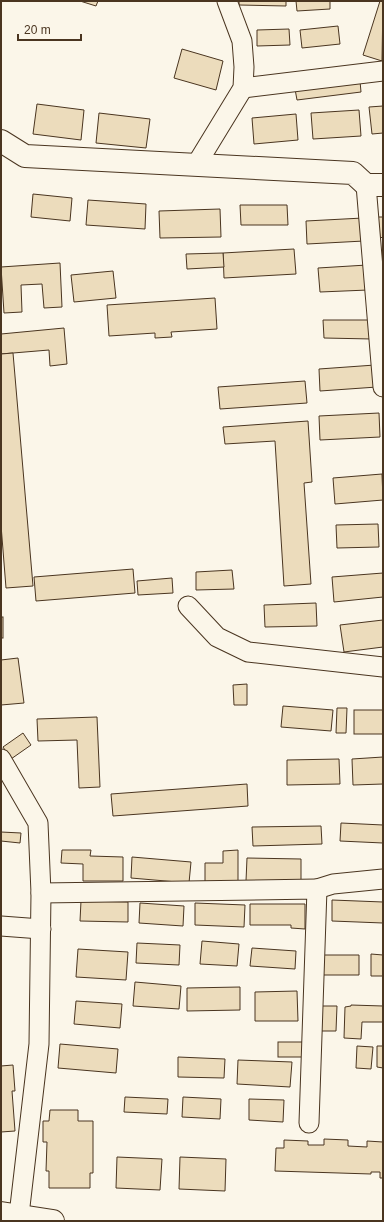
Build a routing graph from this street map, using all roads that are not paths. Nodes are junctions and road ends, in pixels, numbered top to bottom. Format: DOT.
graph roads {
  1 [pos="227,1"];
  2 [pos="383,71"];
  3 [pos="243,88"];
  4 [pos="1,141"];
  5 [pos="196,165"];
  6 [pos="375,185"];
  7 [pos="383,387"];
  8 [pos="188,606"];
  9 [pos="383,667"];
  10 [pos="1,759"];
  11 [pos="383,879"];
  12 [pos="317,888"];
  13 [pos="41,893"];
  14 [pos="1,926"];
  15 [pos="41,929"];
  16 [pos="309,1123"];
  17 [pos="10,1214"];
  18 [pos="53,1221"];
  1 -- 3 [label="street"];
  2 -- 3 [label="street"];
  3 -- 5 [label="street"];
  4 -- 5 [label="street"];
  5 -- 6 [label="street"];
  6 -- 7 [label="street"];
  8 -- 9 [label="street"];
  10 -- 13 [label="street"];
  11 -- 12 [label="street"];
  12 -- 13 [label="street"];
  12 -- 16 [label="street"];
  13 -- 15 [label="street"];
  14 -- 15 [label="street"];
  15 -- 17 [label="street"];
  17 -- 18 [label="street"];
}
